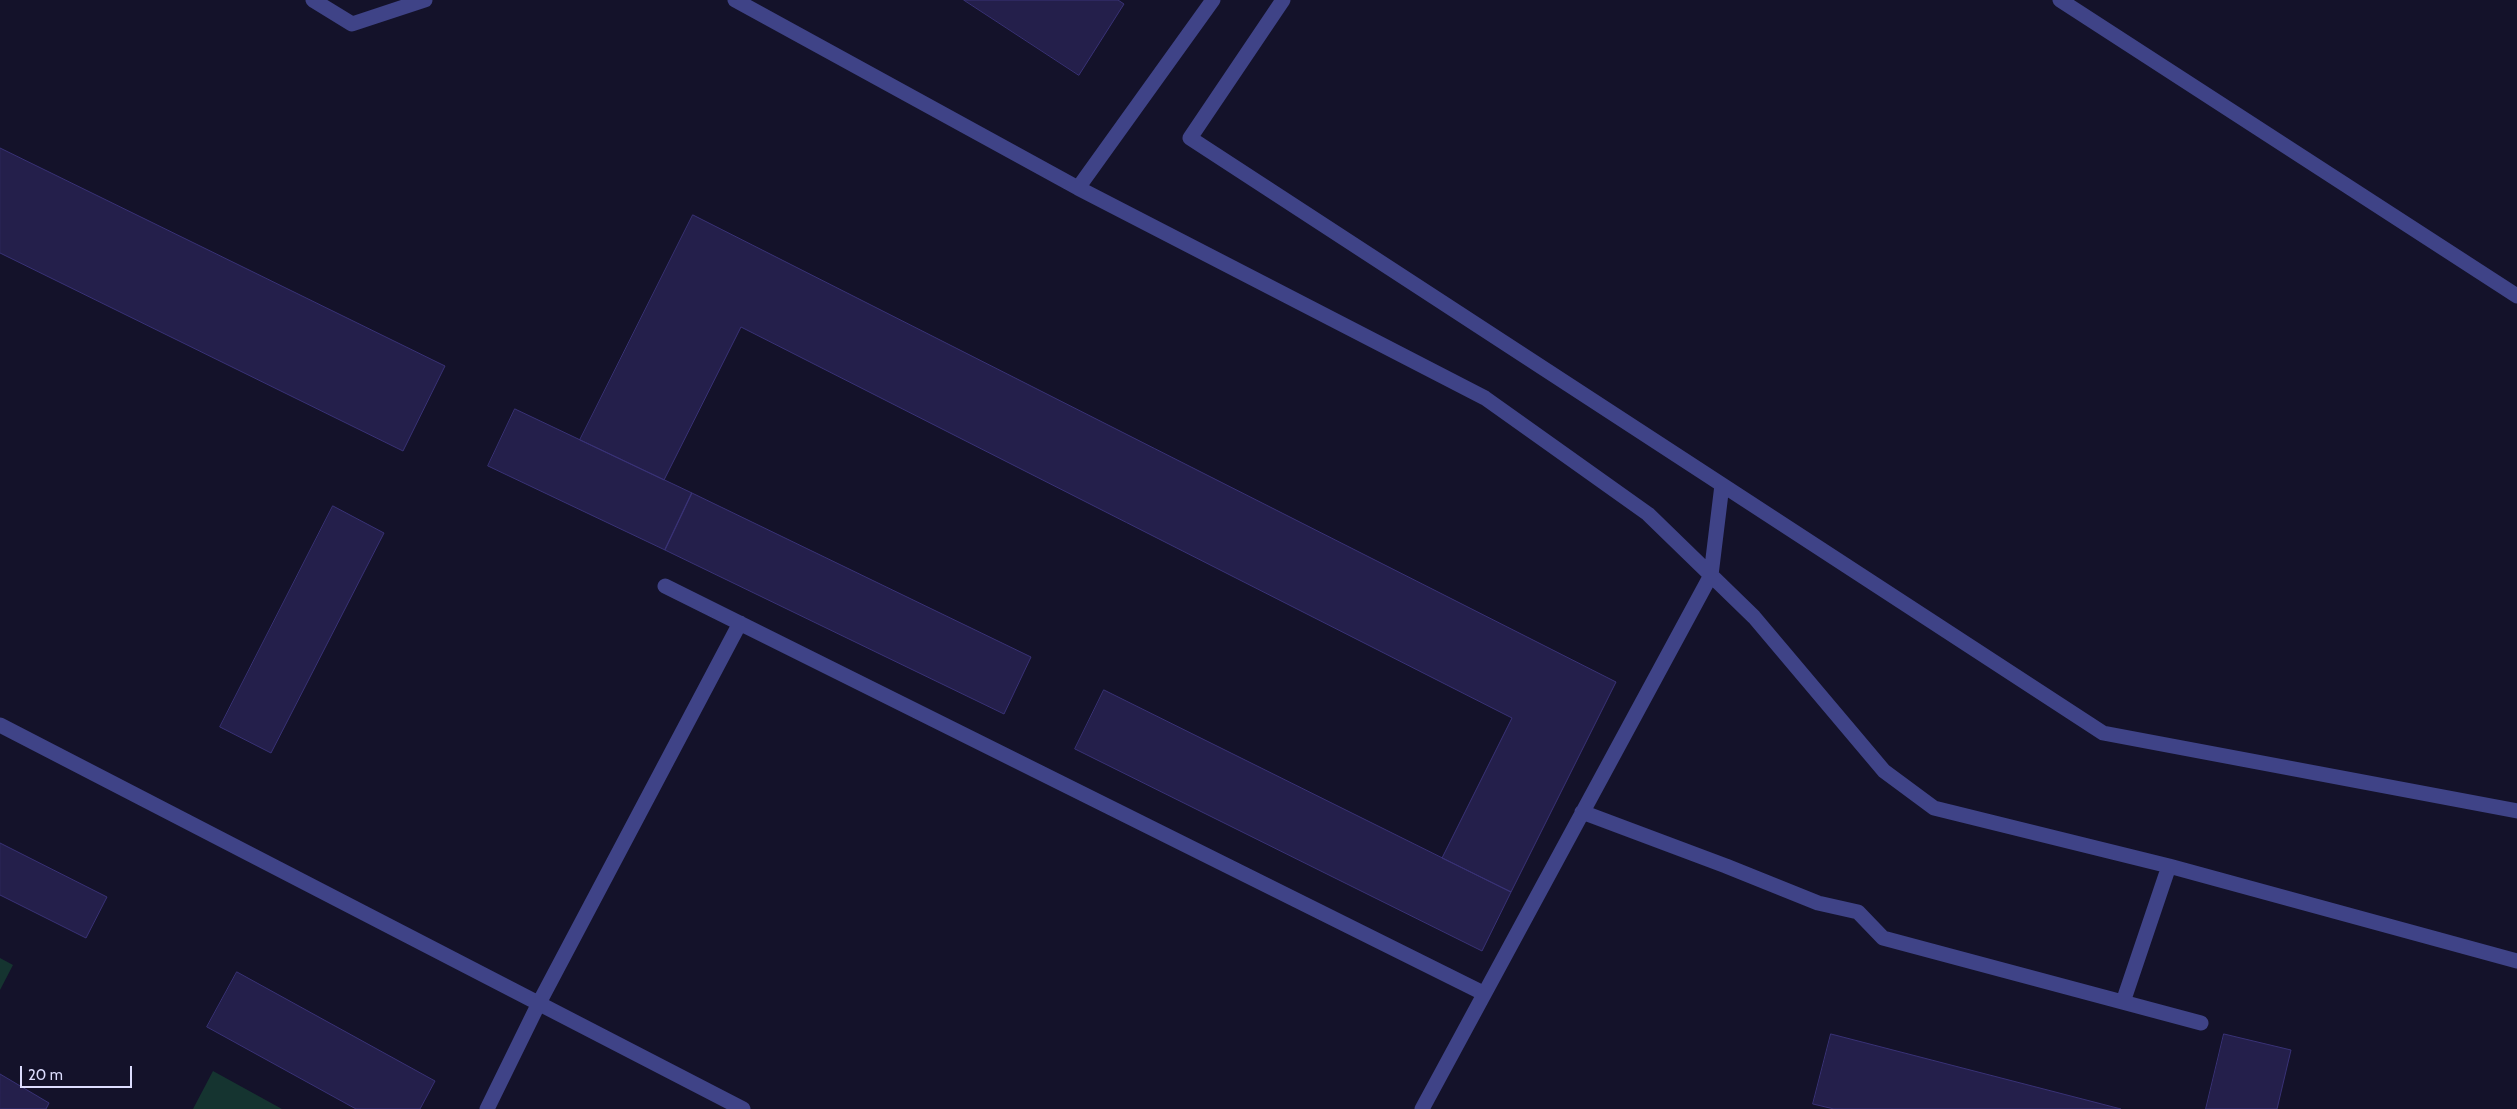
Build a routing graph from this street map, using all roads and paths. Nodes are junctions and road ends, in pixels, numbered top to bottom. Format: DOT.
graph roads {
  1 [pos="313,0"];
  2 [pos="425,0"];
  3 [pos="735,0"];
  4 [pos="1213,0"];
  5 [pos="1283,0"];
  6 [pos="2060,0"];
  7 [pos="1078,188"];
  8 [pos="2517,296"];
  9 [pos="1722,485"];
  10 [pos="1711,574"];
  11 [pos="665,586"];
  12 [pos="740,623"];
  13 [pos="0,725"];
  14 [pos="2517,811"];
  15 [pos="1582,812"];
  16 [pos="2169,866"];
  17 [pos="2517,961"];
  18 [pos="1483,992"];
  19 [pos="2123,1002"];
  20 [pos="539,1004"];
  21 [pos="2201,1024"];
  22 [pos="488,1109"];
  23 [pos="743,1109"];
  24 [pos="1422,1109"];
  1 -- 2 [label="lane"];
  3 -- 7 [label="lane"];
  4 -- 7 [label="lane"];
  5 -- 9 [label="lane"];
  6 -- 8 [label="lane"];
  7 -- 10 [label="lane"];
  9 -- 10 [label="lane"];
  9 -- 14 [label="lane"];
  10 -- 15 [label="lane"];
  10 -- 16 [label="lane"];
  11 -- 12 [label="lane"];
  12 -- 18 [label="lane"];
  12 -- 20 [label="lane"];
  13 -- 20 [label="lane"];
  15 -- 18 [label="lane"];
  15 -- 19 [label="lane"];
  16 -- 17 [label="lane"];
  16 -- 19 [label="lane"];
  18 -- 24 [label="lane"];
  19 -- 21 [label="lane"];
  20 -- 22 [label="lane"];
  20 -- 23 [label="lane"];
}
